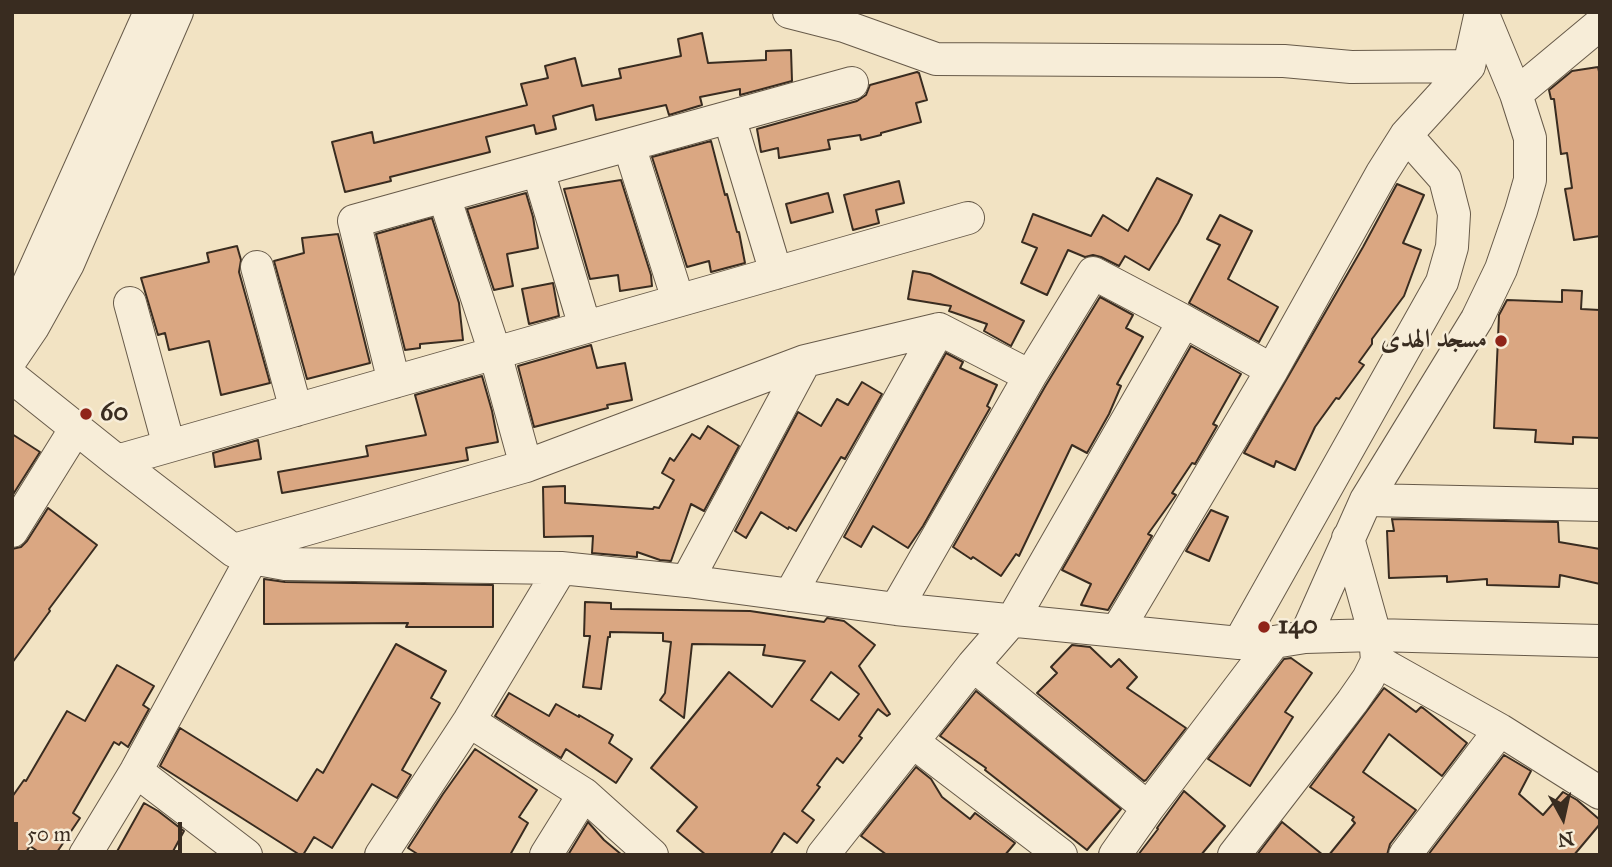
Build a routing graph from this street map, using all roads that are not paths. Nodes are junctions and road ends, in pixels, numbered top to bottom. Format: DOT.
graph roads {
  1 [pos="150,12"];
  2 [pos="177,12"];
  3 [pos="789,12"];
  4 [pos="1481,12"];
  5 [pos="842,19"];
  6 [pos="1600,24"];
  7 [pos="1469,66"];
  8 [pos="852,83"];
  9 [pos="1516,94"];
  10 [pos="729,117"];
  11 [pos="1406,135"];
  12 [pos="629,145"];
  13 [pos="538,170"];
  14 [pos="444,196"];
  15 [pos="968,218"];
  16 [pos="257,267"];
  17 [pos="775,273"];
  18 [pos="678,300"];
  19 [pos="130,303"];
  20 [pos="1184,321"];
  21 [pos="22,323"];
  22 [pos="585,327"];
  23 [pos="939,329"];
  24 [pos="495,353"];
  25 [pos="12,358"];
  26 [pos="805,361"];
  27 [pos="1272,370"];
  28 [pos="1030,376"];
  29 [pos="12,377"];
  30 [pos="394,382"];
  31 [pos="49,407"];
  32 [pos="296,410"];
  33 [pos="76,428"];
  34 [pos="169,446"];
  35 [pos="117,461"];
  36 [pos="526,466"];
  37 [pos="1366,500"];
  38 [pos="1600,505"];
  39 [pos="12,531"];
  40 [pos="1348,538"];
  41 [pos="243,554"];
  42 [pos="561,568"];
  43 [pos="687,581"];
  44 [pos="790,595"];
  45 [pos="896,609"];
  46 [pos="1013,619"];
  47 [pos="1117,632"];
  48 [pos="1290,639"];
  49 [pos="1600,641"];
  50 [pos="1239,643"];
  51 [pos="1376,648"];
  52 [pos="973,665"];
  53 [pos="469,721"];
  54 [pos="1500,730"];
  55 [pos="913,742"];
  56 [pos="136,771"];
  57 [pos="1600,793"];
  58 [pos="584,794"];
  59 [pos="1148,808"];
  60 [pos="834,851"];
  61 [pos="237,852"];
  62 [pos="382,854"];
  63 [pos="85,855"];
  64 [pos="546,855"];
  65 [pos="652,855"];
  66 [pos="1061,855"];
  67 [pos="1115,855"];
  68 [pos="1234,855"];
  69 [pos="1405,855"];
  1 -- 21 [label="street"];
  2 -- 21 [label="street"];
  3 -- 5 [label="street"];
  4 -- 7 [label="street"];
  4 -- 9 [label="street"];
  5 -- 7 [label="street"];
  6 -- 9 [label="street"];
  7 -- 11 [label="street"];
  8 -- 10 [label="street"];
  9 -- 37 [label="street"];
  10 -- 12 [label="street"];
  10 -- 17 [label="street"];
  11 -- 27 [label="street"];
  11 -- 50 [label="street"];
  12 -- 13 [label="street"];
  12 -- 18 [label="street"];
  13 -- 14 [label="street"];
  13 -- 22 [label="street"];
  14 -- 24 [label="street"];
  14 -- 30 [label="street"];
  15 -- 17 [label="street"];
  16 -- 32 [label="street"];
  17 -- 18 [label="street"];
  18 -- 22 [label="street"];
  19 -- 34 [label="street"];
  20 -- 27 [label="street"];
  20 -- 28 [label="street"];
  20 -- 46 [label="street"];
  21 -- 25 [label="street"];
  21 -- 31 [label="street"];
  22 -- 24 [label="street"];
  23 -- 26 [label="street"];
  23 -- 28 [label="street"];
  23 -- 44 [label="street"];
  24 -- 30 [label="street"];
  24 -- 36 [label="street"];
  26 -- 36 [label="street"];
  26 -- 43 [label="street"];
  27 -- 47 [label="street"];
  28 -- 45 [label="street"];
  29 -- 31 [label="street"];
  30 -- 32 [label="street"];
  31 -- 33 [label="street"];
  32 -- 34 [label="street"];
  33 -- 35 [label="street"];
  33 -- 39 [label="street"];
  34 -- 35 [label="street"];
  35 -- 41 [label="street"];
  36 -- 41 [label="street"];
  37 -- 38 [label="street"];
  37 -- 40 [label="street"];
  40 -- 48 [label="street"];
  40 -- 51 [label="street"];
  41 -- 42 [label="street"];
  41 -- 56 [label="street"];
  42 -- 43 [label="street"];
  42 -- 53 [label="street"];
  43 -- 44 [label="street"];
  44 -- 45 [label="street"];
  45 -- 46 [label="street"];
  46 -- 47 [label="street"];
  46 -- 52 [label="street"];
  47 -- 50 [label="street"];
  48 -- 50 [label="street"];
  48 -- 51 [label="street"];
  48 -- 59 [label="street"];
  49 -- 51 [label="street"];
  51 -- 54 [label="street"];
  51 -- 68 [label="street"];
  52 -- 55 [label="street"];
  52 -- 59 [label="street"];
  53 -- 58 [label="street"];
  53 -- 62 [label="street"];
  54 -- 57 [label="street"];
  54 -- 69 [label="street"];
  55 -- 60 [label="street"];
  55 -- 66 [label="street"];
  56 -- 61 [label="street"];
  56 -- 63 [label="street"];
  58 -- 64 [label="street"];
  58 -- 65 [label="street"];
  59 -- 67 [label="street"];
}
